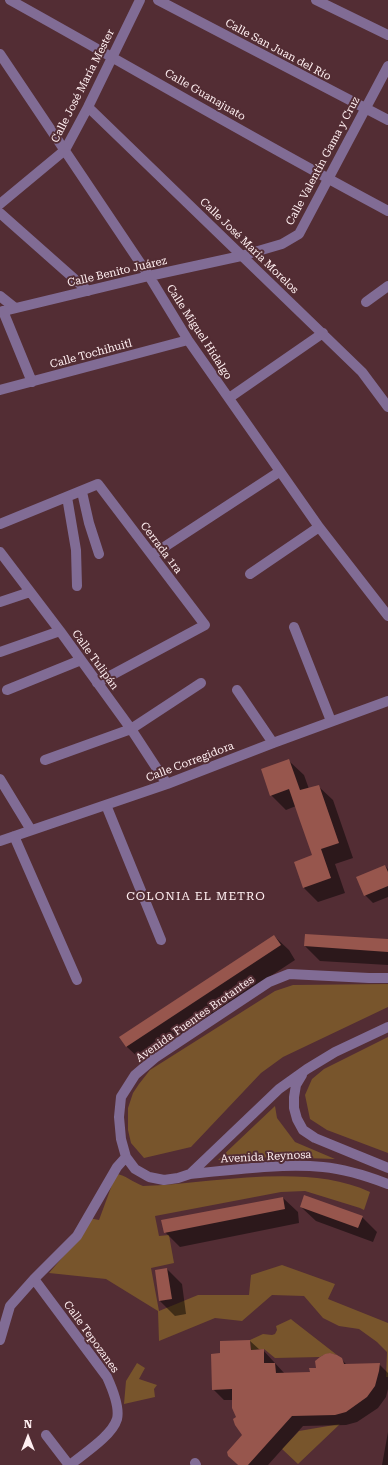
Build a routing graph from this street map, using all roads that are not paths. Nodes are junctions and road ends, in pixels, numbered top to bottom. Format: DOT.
graph roads {
  1 [pos="10,0"];
  2 [pos="140,0"];
  3 [pos="158,0"];
  4 [pos="316,0"];
  5 [pos="388,35"];
  6 [pos="0,54"];
  7 [pos="113,57"];
  8 [pos="388,66"];
  9 [pos="88,107"];
  10 [pos="365,108"];
  11 [pos="388,120"];
  12 [pos="64,150"];
  13 [pos="328,179"];
  14 [pos="0,204"];
  15 [pos="388,211"];
  16 [pos="0,213"];
  17 [pos="241,256"];
  18 [pos="149,276"];
  19 [pos="388,286"];
  20 [pos="88,291"];
  21 [pos="0,296"];
  22 [pos="366,302"];
  23 [pos="15,308"];
  24 [pos="1,312"];
  25 [pos="323,334"];
  26 [pos="188,340"];
  27 [pos="32,382"];
  28 [pos="0,390"];
  29 [pos="229,398"];
  30 [pos="388,407"];
  31 [pos="279,472"];
  32 [pos="82,492"];
  33 [pos="67,497"];
  34 [pos="0,524"];
  35 [pos="319,527"];
  36 [pos="0,552"];
  37 [pos="99,554"];
  38 [pos="152,555"];
  39 [pos="250,574"];
  40 [pos="77,586"];
  41 [pos="30,592"];
  42 [pos="0,602"];
  43 [pos="388,616"];
  44 [pos="294,627"];
  45 [pos="60,631"];
  46 [pos="0,652"];
  47 [pos="81,660"];
  48 [pos="97,683"];
  49 [pos="201,683"];
  50 [pos="7,690"];
  51 [pos="237,690"];
  52 [pos="387,705"];
  53 [pos="331,722"];
  54 [pos="131,728"];
  55 [pos="273,743"];
  56 [pos="45,760"];
  57 [pos="0,779"];
  58 [pos="167,784"];
  59 [pos="106,805"];
  60 [pos="31,830"];
  61 [pos="14,836"];
  62 [pos="0,841"];
  63 [pos="161,940"];
  64 [pos="388,978"];
  65 [pos="77,980"];
  66 [pos="388,1027"];
  67 [pos="307,1069"];
  68 [pos="126,1157"];
  69 [pos="388,1168"];
  70 [pos="190,1174"];
  71 [pos="388,1184"];
  72 [pos="34,1279"];
  73 [pos="0,1340"];
  74 [pos="46,1435"];
  75 [pos="69,1465"];
  1 -- 7 [label="street, Calle Guanajuato"];
  2 -- 7 [label="street, Calle José María Mester"];
  3 -- 10 [label="street, Calle San Juan del Río"];
  4 -- 5 [label="street"];
  6 -- 12 [label="street, Calle Miguel Hidalgo"];
  7 -- 9 [label="street, Calle José María Mester"];
  7 -- 13 [label="street, Calle Guanajuato"];
  8 -- 10 [label="street, Calle Valentín Gama y Cruz"];
  9 -- 12 [label="street, Calle José María Mester"];
  9 -- 17 [label="street, Calle José María Morelos"];
  10 -- 11 [label="street, Calle San Juan del Río"];
  10 -- 13 [label="street, Calle Valentín Gama y Cruz"];
  12 -- 14 [label="street, Calle José María Mester"];
  12 -- 18 [label="street, Calle Miguel Hidalgo"];
  13 -- 15 [label="street, Calle Guanajuato"];
  13 -- 17 [label="street, Calle Valentín Gama y Cruz"];
  16 -- 20 [label="street"];
  17 -- 18 [label="street, Calle Benito Juárez"];
  17 -- 25 [label="street, Calle José María Morelos"];
  18 -- 20 [label="street, Calle Benito Juárez"];
  18 -- 26 [label="street, Calle Miguel Hidalgo"];
  19 -- 22 [label="street"];
  20 -- 23 [label="street, Calle Benito Juárez"];
  21 -- 23 [label="street"];
  23 -- 24 [label="street, Calle Benito Juárez"];
  24 -- 27 [label="street"];
  25 -- 29 [label="street"];
  25 -- 30 [label="street, Calle José María Morelos"];
  26 -- 27 [label="street, Calle Tochihuitl"];
  26 -- 29 [label="street, Calle Miguel Hidalgo"];
  27 -- 28 [label="street, Calle Tochihuitl"];
  29 -- 31 [label="street, Calle Miguel Hidalgo"];
  31 -- 35 [label="street, Calle Miguel Hidalgo"];
  31 -- 38 [label="street"];
  32 -- 33 [label="street"];
  32 -- 37 [label="street"];
  32 -- 38 [label="street, Cerrada 1ra"];
  33 -- 34 [label="street"];
  33 -- 40 [label="street"];
  35 -- 39 [label="street"];
  35 -- 43 [label="street, Calle Miguel Hidalgo"];
  36 -- 41 [label="street, Calle Tulipán"];
  38 -- 48 [label="street, Cerrada 1ra"];
  41 -- 42 [label="street"];
  41 -- 45 [label="street, Calle Tulipán"];
  44 -- 53 [label="street"];
  45 -- 46 [label="street"];
  45 -- 47 [label="street, Calle Tulipán"];
  47 -- 48 [label="street, Calle Tulipán"];
  47 -- 50 [label="street"];
  48 -- 54 [label="street, Calle Tulipán"];
  49 -- 54 [label="street"];
  51 -- 55 [label="street"];
  52 -- 53 [label="street, Calle Corregidora"];
  53 -- 55 [label="street, Calle Corregidora"];
  54 -- 56 [label="street"];
  54 -- 58 [label="street, Calle Tulipán"];
  55 -- 58 [label="street, Calle Corregidora"];
  57 -- 60 [label="street"];
  58 -- 59 [label="street, Calle Corregidora"];
  59 -- 60 [label="street, Calle Corregidora"];
  59 -- 63 [label="street"];
  60 -- 61 [label="street, Calle Corregidora"];
  61 -- 62 [label="street, Calle Corregidora"];
  61 -- 65 [label="street"];
  64 -- 68 [label="street, Avenida Fuentes Brotantes"];
  66 -- 67 [label="street, Avenida Fuentes Brotantes"];
  67 -- 69 [label="street, Avenida Reynosa"];
  67 -- 70 [label="street, Avenida Fuentes Brotantes"];
  68 -- 70 [label="street, Avenida Fuentes Brotantes"];
  68 -- 72 [label="street"];
  70 -- 71 [label="street, Avenida Reynosa"];
  72 -- 73 [label="street"];
  72 -- 75 [label="street, Calle Tepozanes"];
  74 -- 75 [label="street"];
}
